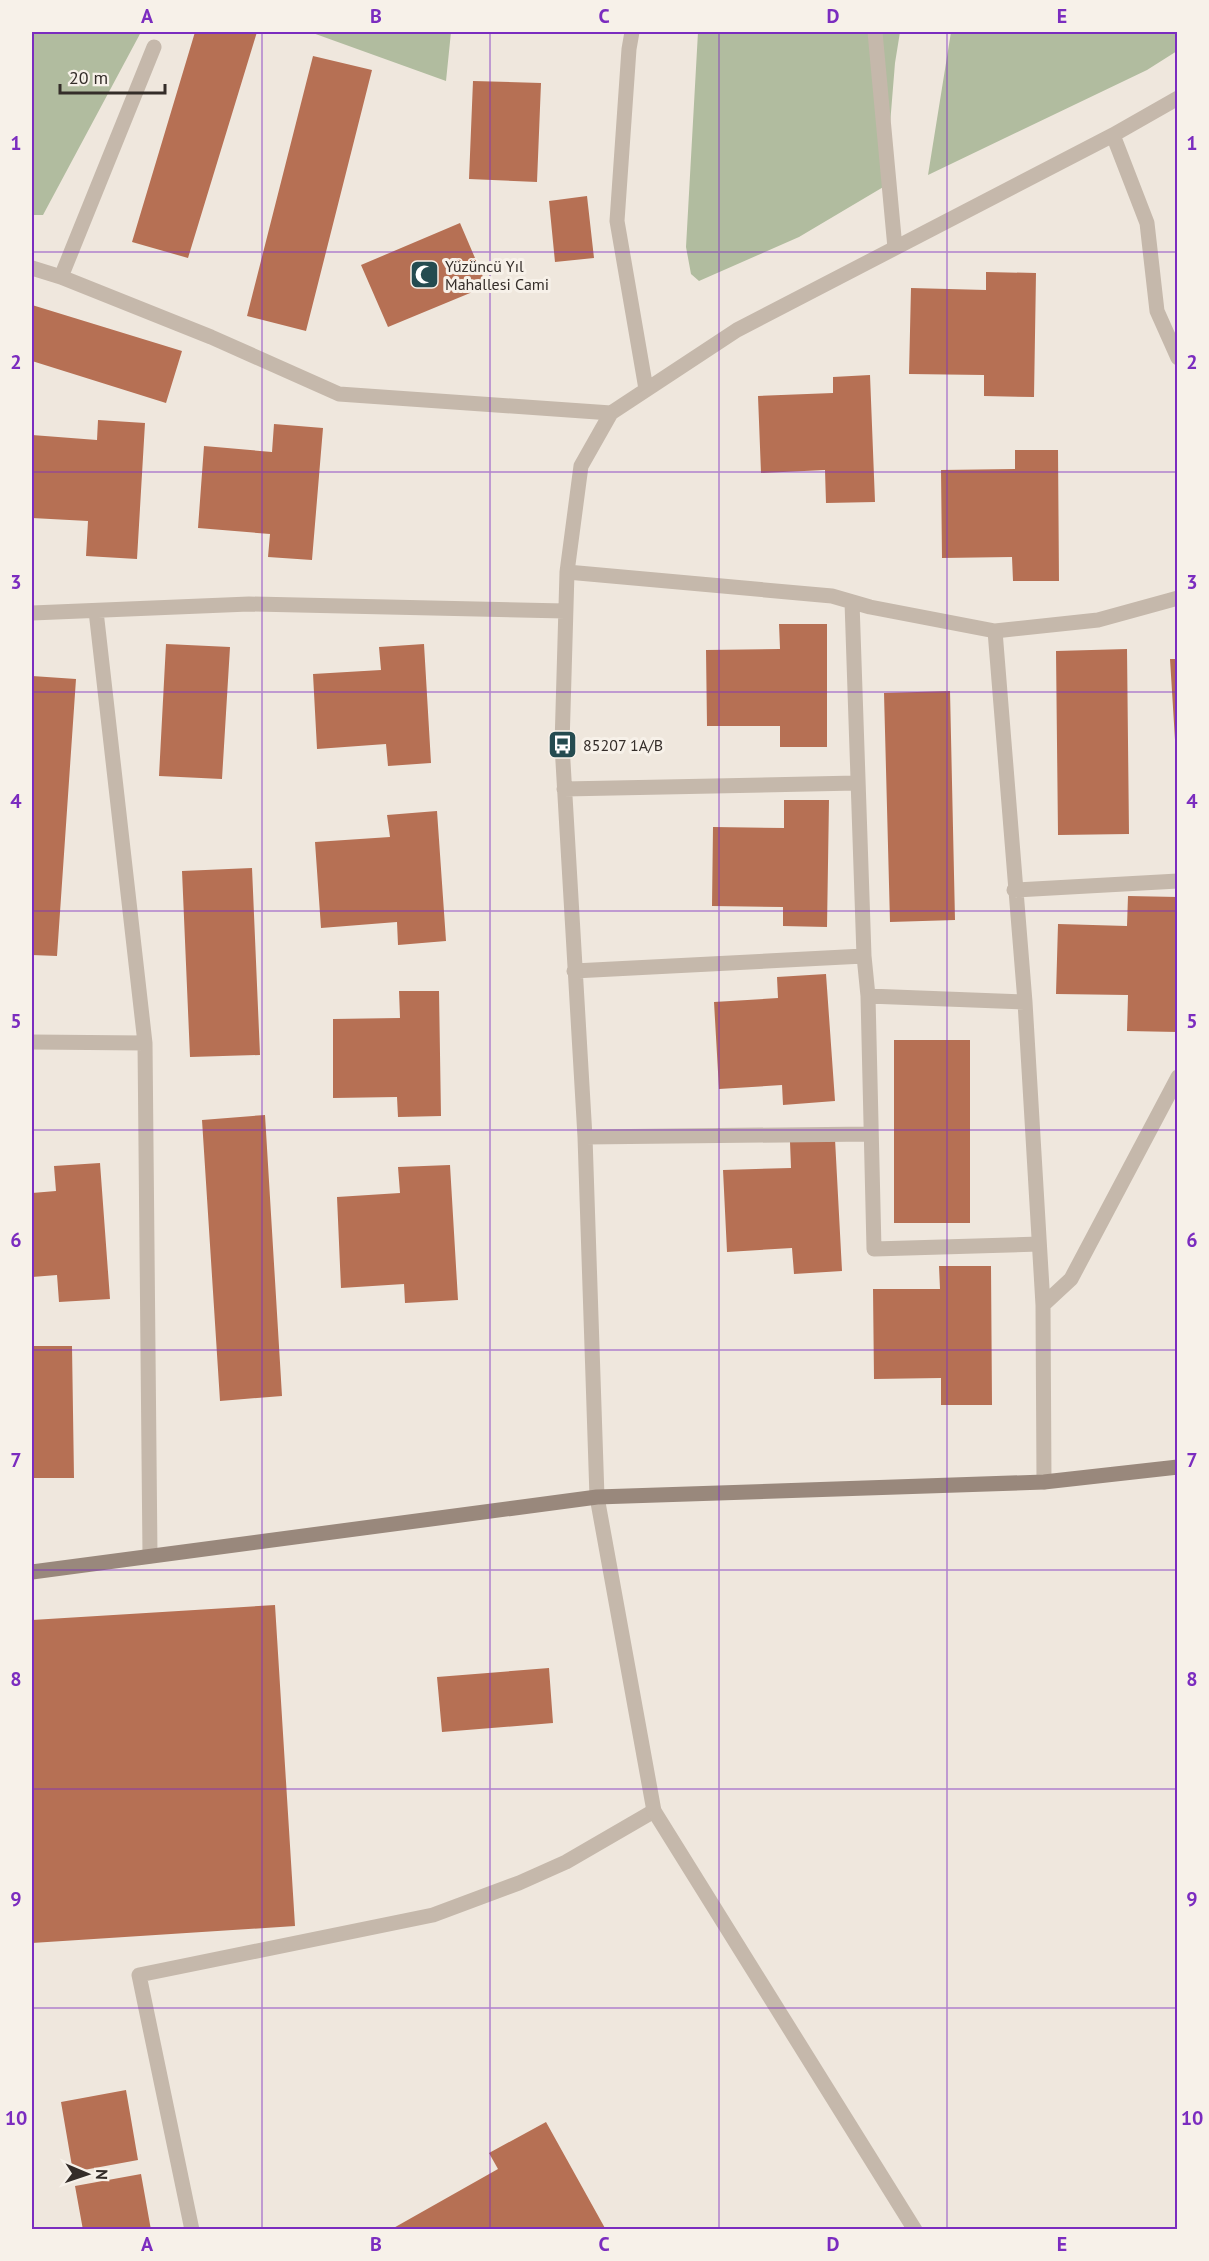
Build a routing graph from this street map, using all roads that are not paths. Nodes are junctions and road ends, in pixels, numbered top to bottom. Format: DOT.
graph roads {
  1 [pos="632,32"];
  2 [pos="875,32"];
  3 [pos="154,47"];
  4 [pos="1178,98"];
  5 [pos="1113,135"];
  6 [pos="895,248"];
  7 [pos="32,268"];
  8 [pos="61,277"];
  9 [pos="1178,358"];
  10 [pos="646,389"];
  11 [pos="611,413"];
  12 [pos="567,572"];
  13 [pos="1178,598"];
  14 [pos="852,602"];
  15 [pos="96,611"];
  16 [pos="565,611"];
  17 [pos="32,614"];
  18 [pos="995,631"];
  19 [pos="857,783"];
  20 [pos="564,789"];
  21 [pos="1178,882"];
  22 [pos="1014,890"];
  23 [pos="864,956"];
  24 [pos="574,972"];
  25 [pos="868,996"];
  26 [pos="1025,1002"];
  27 [pos="32,1042"];
  28 [pos="145,1043"];
  29 [pos="1178,1077"];
  30 [pos="870,1134"];
  31 [pos="585,1137"];
  32 [pos="1039,1244"];
  33 [pos="1042,1305"];
  34 [pos="1178,1467"];
  35 [pos="1044,1482"];
  36 [pos="597,1497"];
  37 [pos="150,1556"];
  38 [pos="32,1572"];
  39 [pos="654,1811"];
  40 [pos="192,2229"];
  41 [pos="915,2229"];
  1 -- 10 [label="street"];
  2 -- 6 [label="street"];
  3 -- 8 [label="street"];
  4 -- 5 [label="street"];
  5 -- 6 [label="street"];
  5 -- 9 [label="street"];
  6 -- 10 [label="street"];
  7 -- 8 [label="street"];
  8 -- 11 [label="street"];
  10 -- 11 [label="street"];
  11 -- 12 [label="street"];
  12 -- 14 [label="street"];
  12 -- 16 [label="street"];
  13 -- 18 [label="street"];
  14 -- 18 [label="street"];
  14 -- 19 [label="street"];
  15 -- 16 [label="street"];
  15 -- 17 [label="street"];
  15 -- 28 [label="street"];
  16 -- 20 [label="street"];
  18 -- 22 [label="street"];
  19 -- 20 [label="street"];
  19 -- 23 [label="street"];
  20 -- 24 [label="street"];
  21 -- 22 [label="street"];
  22 -- 26 [label="street"];
  23 -- 24 [label="street"];
  23 -- 25 [label="street"];
  24 -- 31 [label="street"];
  25 -- 26 [label="street"];
  25 -- 30 [label="street"];
  26 -- 32 [label="street"];
  27 -- 28 [label="street"];
  28 -- 37 [label="street"];
  29 -- 33 [label="street"];
  30 -- 31 [label="street"];
  30 -- 32 [label="street"];
  31 -- 36 [label="street"];
  32 -- 33 [label="street"];
  33 -- 35 [label="street"];
  34 -- 35 [label="street"];
  35 -- 36 [label="street"];
  36 -- 37 [label="street"];
  36 -- 39 [label="street"];
  37 -- 38 [label="street"];
  39 -- 40 [label="street"];
  39 -- 41 [label="street"];
}
